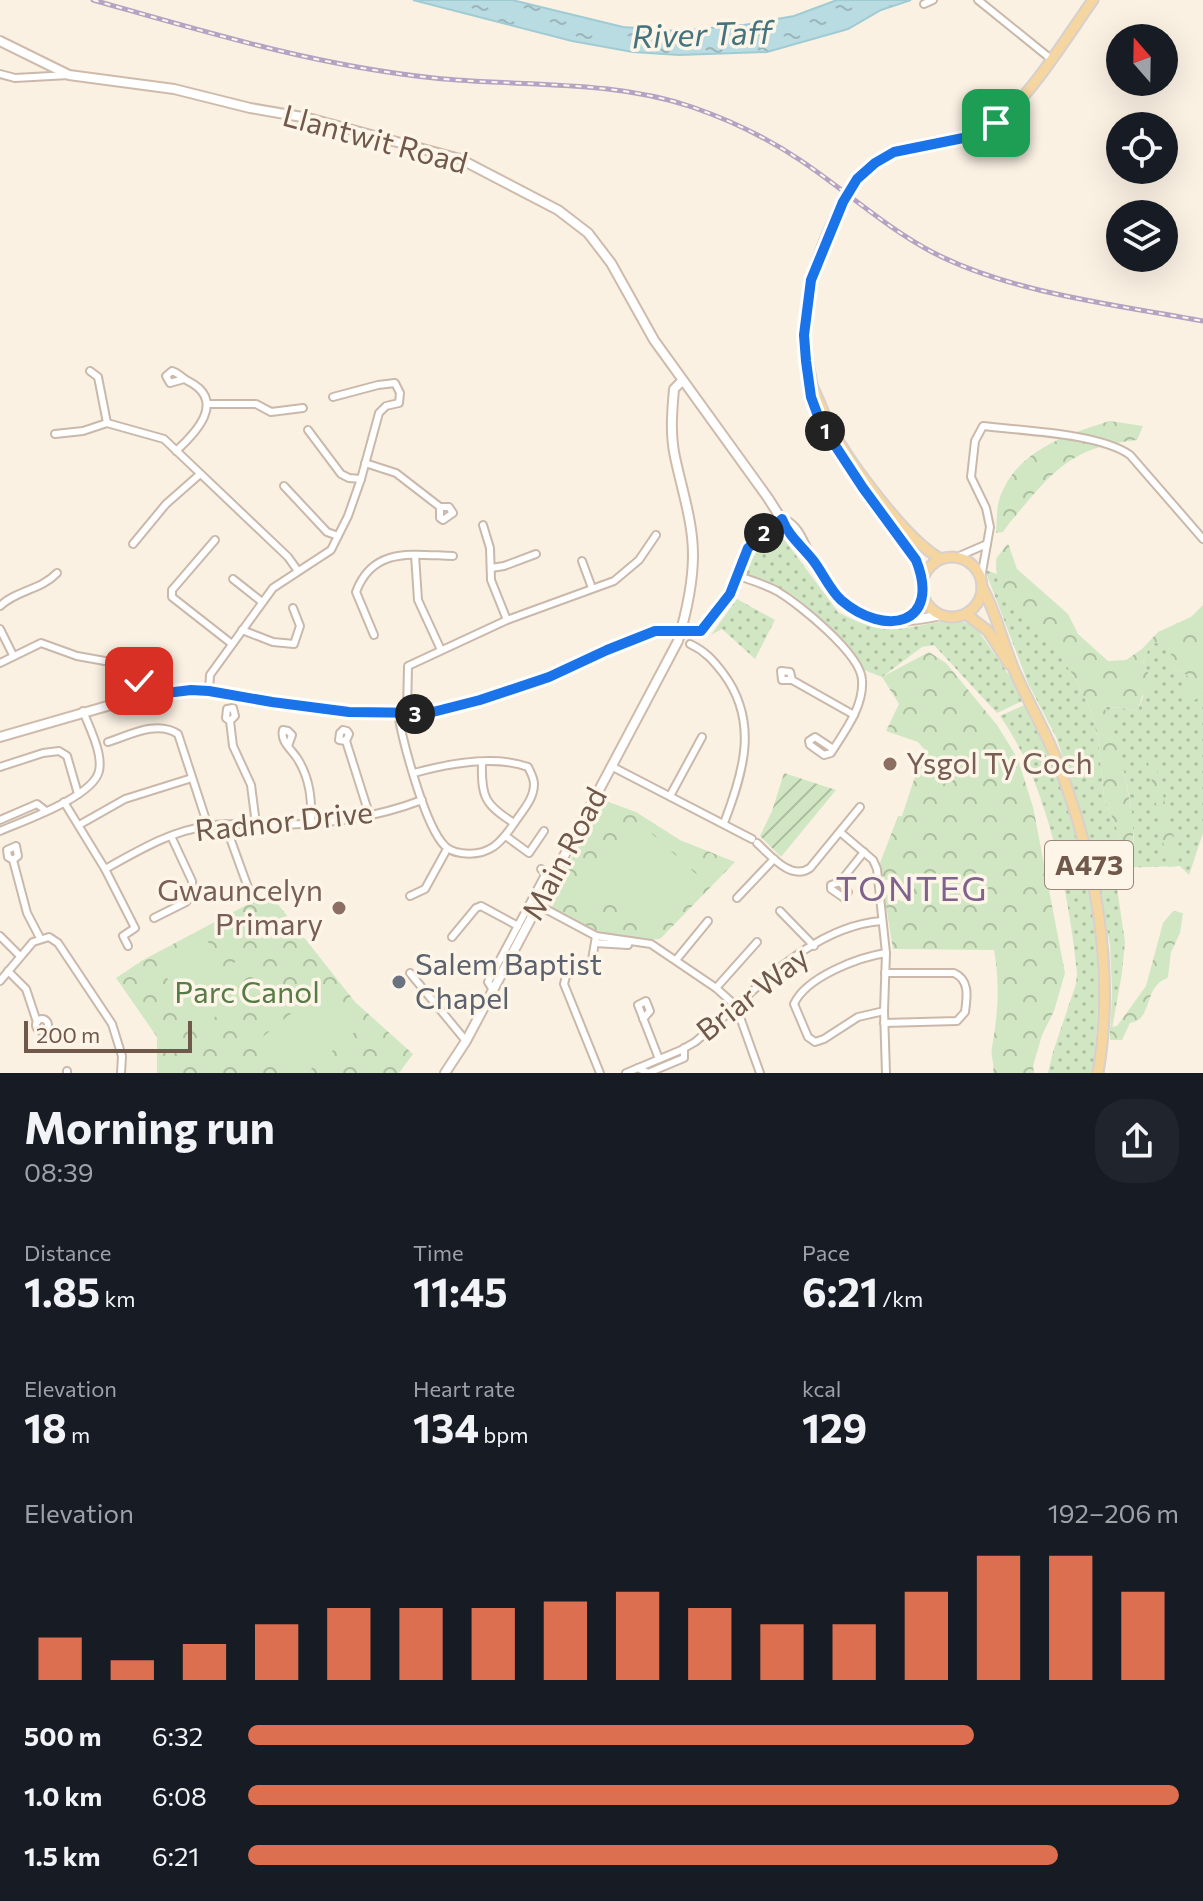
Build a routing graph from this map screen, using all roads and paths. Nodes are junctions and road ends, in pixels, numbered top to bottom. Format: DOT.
graph roads {
  1 [pos="933,0"];
  2 [pos="978,0"];
  3 [pos="1093,0"];
  4 [pos="924,4"];
  5 [pos="0,41"];
  6 [pos="1051,59"];
  7 [pos="0,74"];
  8 [pos="69,75"];
  9 [pos="90,371"];
  10 [pos="184,379"];
  11 [pos="682,381"];
  12 [pos="812,386"];
  13 [pos="333,397"];
  14 [pos="208,404"];
  15 [pos="303,408"];
  16 [pos="107,423"];
  17 [pos="308,430"];
  18 [pos="55,434"];
  19 [pos="176,451"];
  20 [pos="365,463"];
  21 [pos="199,475"];
  22 [pos="361,479"];
  23 [pos="284,486"];
  24 [pos="440,507"];
  25 [pos="782,519"];
  26 [pos="483,525"];
  27 [pos="656,535"];
  28 [pos="338,536"];
  29 [pos="1203,539"];
  30 [pos="215,540"];
  31 [pos="133,544"];
  32 [pos="987,544"];
  33 [pos="536,554"];
  34 [pos="415,555"];
  35 [pos="453,556"];
  36 [pos="957,557"];
  37 [pos="941,559"];
  38 [pos="582,561"];
  39 [pos="491,568"];
  40 [pos="298,571"];
  41 [pos="736,575"];
  42 [pos="56,578"];
  43 [pos="923,578"];
  44 [pos="233,579"];
  45 [pos="982,582"];
  46 [pos="592,588"];
  47 [pos="924,598"];
  48 [pos="262,602"];
  49 [pos="0,606"];
  50 [pos="293,608"];
  51 [pos="966,614"];
  52 [pos="941,615"];
  53 [pos="507,620"];
  54 [pos="899,622"];
  55 [pos="0,629"];
  56 [pos="242,630"];
  57 [pos="680,633"];
  58 [pos="374,635"];
  59 [pos="232,644"];
  60 [pos="690,644"];
  61 [pos="441,650"];
  62 [pos="13,655"];
  63 [pos="0,663"];
  64 [pos="1014,669"];
  65 [pos="792,680"];
  66 [pos="209,691"];
  67 [pos="142,696"];
  68 [pos="83,711"];
  69 [pos="402,714"];
  70 [pos="854,715"];
  71 [pos="230,721"];
  72 [pos="0,737"];
  73 [pos="702,737"];
  74 [pos="346,741"];
  75 [pos="108,742"];
  76 [pos="288,746"];
  77 [pos="833,749"];
  78 [pos="482,763"];
  79 [pos="611,766"];
  80 [pos="0,767"];
  81 [pos="414,773"];
  82 [pos="192,778"];
  83 [pos="78,794"];
  84 [pos="670,796"];
  85 [pos="422,800"];
  86 [pos="64,802"];
  87 [pos="860,807"];
  88 [pos="46,811"];
  89 [pos="370,817"];
  90 [pos="0,820"];
  91 [pos="311,823"];
  92 [pos="514,823"];
  93 [pos="724,823"];
  94 [pos="225,824"];
  95 [pos="256,824"];
  96 [pos="79,825"];
  97 [pos="208,826"];
  98 [pos="0,831"];
  99 [pos="544,831"];
  100 [pos="840,832"];
  101 [pos="171,836"];
  102 [pos="507,837"];
  103 [pos="447,849"];
  104 [pos="864,852"];
  105 [pos="774,859"];
  106 [pos="13,860"];
  107 [pos="105,869"];
  108 [pos="541,869"];
  109 [pos="840,882"];
  110 [pos="250,893"];
  111 [pos="410,896"];
  112 [pos="737,898"];
  113 [pos="538,905"];
  114 [pos="780,911"];
  115 [pos="154,918"];
  116 [pos="708,921"];
  117 [pos="882,921"];
  118 [pos="518,926"];
  119 [pos="0,936"];
  120 [pos="452,937"];
  121 [pos="40,938"];
  122 [pos="596,939"];
  123 [pos="757,942"];
  124 [pos="128,946"];
  125 [pos="814,946"];
  126 [pos="886,953"];
  127 [pos="20,956"];
  128 [pos="676,960"];
  129 [pos="8,971"];
  130 [pos="410,973"];
  131 [pos="885,973"];
  132 [pos="0,981"];
  133 [pos="716,988"];
  134 [pos="493,990"];
  135 [pos="736,1006"];
  136 [pos="884,1011"];
  137 [pos="643,1019"];
  138 [pos="37,1022"];
  139 [pos="884,1023"];
  140 [pos="466,1041"];
  141 [pos="684,1048"];
  142 [pos="659,1059"];
  143 [pos="638,1068"];
  144 [pos="121,1073"];
  145 [pos="445,1073"];
  146 [pos="600,1073"];
  147 [pos="626,1073"];
  148 [pos="760,1073"];
  149 [pos="886,1073"];
  150 [pos="1098,1073"];
  1 -- 4 [label="street"];
  2 -- 6 [label="street"];
  3 -- 6 [label="main road"];
  5 -- 8 [label="main road, Llantwit Road"];
  6 -- 12 [label="main road"];
  7 -- 8 [label="street"];
  8 -- 11 [label="main road, Llantwit Road"];
  9 -- 16 [label="street"];
  10 -- 14 [label="street"];
  11 -- 25 [label="main road, Llantwit Road"];
  11 -- 57 [label="main road, Main Road"];
  12 -- 37 [label="main road"];
  12 -- 43 [label="main road"];
  13 -- 20 [label="street"];
  14 -- 15 [label="street"];
  14 -- 19 [label="street"];
  16 -- 18 [label="street"];
  16 -- 19 [label="street"];
  17 -- 22 [label="street"];
  19 -- 21 [label="street"];
  20 -- 22 [label="street"];
  20 -- 24 [label="street"];
  21 -- 31 [label="street"];
  21 -- 40 [label="street"];
  22 -- 28 [label="street"];
  23 -- 28 [label="street"];
  25 -- 41 [label="main road"];
  25 -- 54 [label="main road, Llantwit Road"];
  26 -- 39 [label="street"];
  27 -- 46 [label="street"];
  28 -- 40 [label="street"];
  29 -- 32 [label="street"];
  30 -- 59 [label="street"];
  32 -- 36 [label="street"];
  32 -- 45 [label="street"];
  33 -- 39 [label="street"];
  34 -- 35 [label="street"];
  34 -- 58 [label="street"];
  34 -- 61 [label="street"];
  36 -- 37 [label="main road"];
  36 -- 45 [label="main road"];
  37 -- 43 [label="main road"];
  38 -- 46 [label="street"];
  39 -- 53 [label="street"];
  40 -- 48 [label="street"];
  41 -- 57 [label="main road"];
  41 -- 70 [label="street"];
  42 -- 49 [label="street"];
  43 -- 47 [label="main road"];
  44 -- 48 [label="street"];
  45 -- 51 [label="main road"];
  45 -- 64 [label="main road, A473"];
  46 -- 53 [label="street"];
  47 -- 52 [label="main road"];
  47 -- 54 [label="main road"];
  48 -- 56 [label="street"];
  50 -- 56 [label="street"];
  51 -- 52 [label="main road"];
  51 -- 64 [label="main road, A473"];
  52 -- 54 [label="main road"];
  53 -- 61 [label="street"];
  55 -- 62 [label="street"];
  56 -- 59 [label="street"];
  57 -- 69 [label="main road"];
  57 -- 79 [label="main road, Main Road"];
  59 -- 66 [label="street"];
  60 -- 93 [label="street"];
  61 -- 69 [label="street"];
  62 -- 63 [label="street"];
  62 -- 67 [label="street"];
  64 -- 150 [label="main road, A473"];
  65 -- 70 [label="street"];
  66 -- 67 [label="main road"];
  66 -- 69 [label="main road"];
  67 -- 68 [label="main road"];
  68 -- 72 [label="main road"];
  68 -- 83 [label="street"];
  69 -- 81 [label="street"];
  70 -- 77 [label="street"];
  71 -- 95 [label="street"];
  73 -- 84 [label="street"];
  74 -- 89 [label="street"];
  75 -- 82 [label="street"];
  76 -- 91 [label="street"];
  78 -- 81 [label="street"];
  78 -- 92 [label="street"];
  78 -- 92 [label="street"];
  79 -- 84 [label="street"];
  79 -- 113 [label="main road, Main Road"];
  80 -- 83 [label="street"];
  81 -- 85 [label="street"];
  82 -- 96 [label="street"];
  82 -- 97 [label="street"];
  83 -- 86 [label="street"];
  84 -- 93 [label="street"];
  85 -- 89 [label="street, Radnor Drive"];
  85 -- 103 [label="street"];
  86 -- 88 [label="street"];
  86 -- 96 [label="street"];
  87 -- 100 [label="street"];
  88 -- 90 [label="street"];
  88 -- 98 [label="street"];
  89 -- 91 [label="street, Radnor Drive"];
  91 -- 95 [label="street, Radnor Drive"];
  92 -- 102 [label="street"];
  93 -- 105 [label="street"];
  94 -- 95 [label="street, Radnor Drive"];
  94 -- 97 [label="street, Radnor Drive"];
  94 -- 110 [label="street"];
  96 -- 107 [label="street"];
  97 -- 101 [label="street, Radnor Drive"];
  99 -- 102 [label="street"];
  100 -- 104 [label="street"];
  100 -- 105 [label="street"];
  101 -- 107 [label="street, Radnor Drive"];
  101 -- 115 [label="street"];
  102 -- 103 [label="street"];
  103 -- 111 [label="street"];
  104 -- 109 [label="street"];
  104 -- 117 [label="street"];
  105 -- 112 [label="street"];
  106 -- 121 [label="street"];
  107 -- 124 [label="street"];
  108 -- 118 [label="street"];
  113 -- 122 [label="street"];
  113 -- 134 [label="main road, Main Road"];
  114 -- 125 [label="street"];
  116 -- 128 [label="street"];
  117 -- 125 [label="street, Briar Way"];
  117 -- 126 [label="street"];
  118 -- 120 [label="street"];
  118 -- 134 [label="street"];
  119 -- 127 [label="street"];
  121 -- 127 [label="street"];
  121 -- 144 [label="street"];
  122 -- 128 [label="street"];
  122 -- 146 [label="street"];
  123 -- 133 [label="street"];
  125 -- 135 [label="street, Briar Way"];
  126 -- 131 [label="street"];
  126 -- 136 [label="street"];
  127 -- 129 [label="street"];
  128 -- 133 [label="street"];
  129 -- 132 [label="street"];
  129 -- 138 [label="street"];
  130 -- 140 [label="street"];
  131 -- 136 [label="street"];
  131 -- 139 [label="street"];
  133 -- 135 [label="street"];
  134 -- 140 [label="main road, Main Road"];
  135 -- 141 [label="street, Briar Way"];
  135 -- 148 [label="street"];
  136 -- 139 [label="street"];
  137 -- 142 [label="street"];
  139 -- 149 [label="street"];
  140 -- 145 [label="main road, Main Road"];
  141 -- 142 [label="street, Briar Way"];
  141 -- 143 [label="street"];
  142 -- 143 [label="street, Briar Way"];
  143 -- 147 [label="street, Briar Way"];
}
